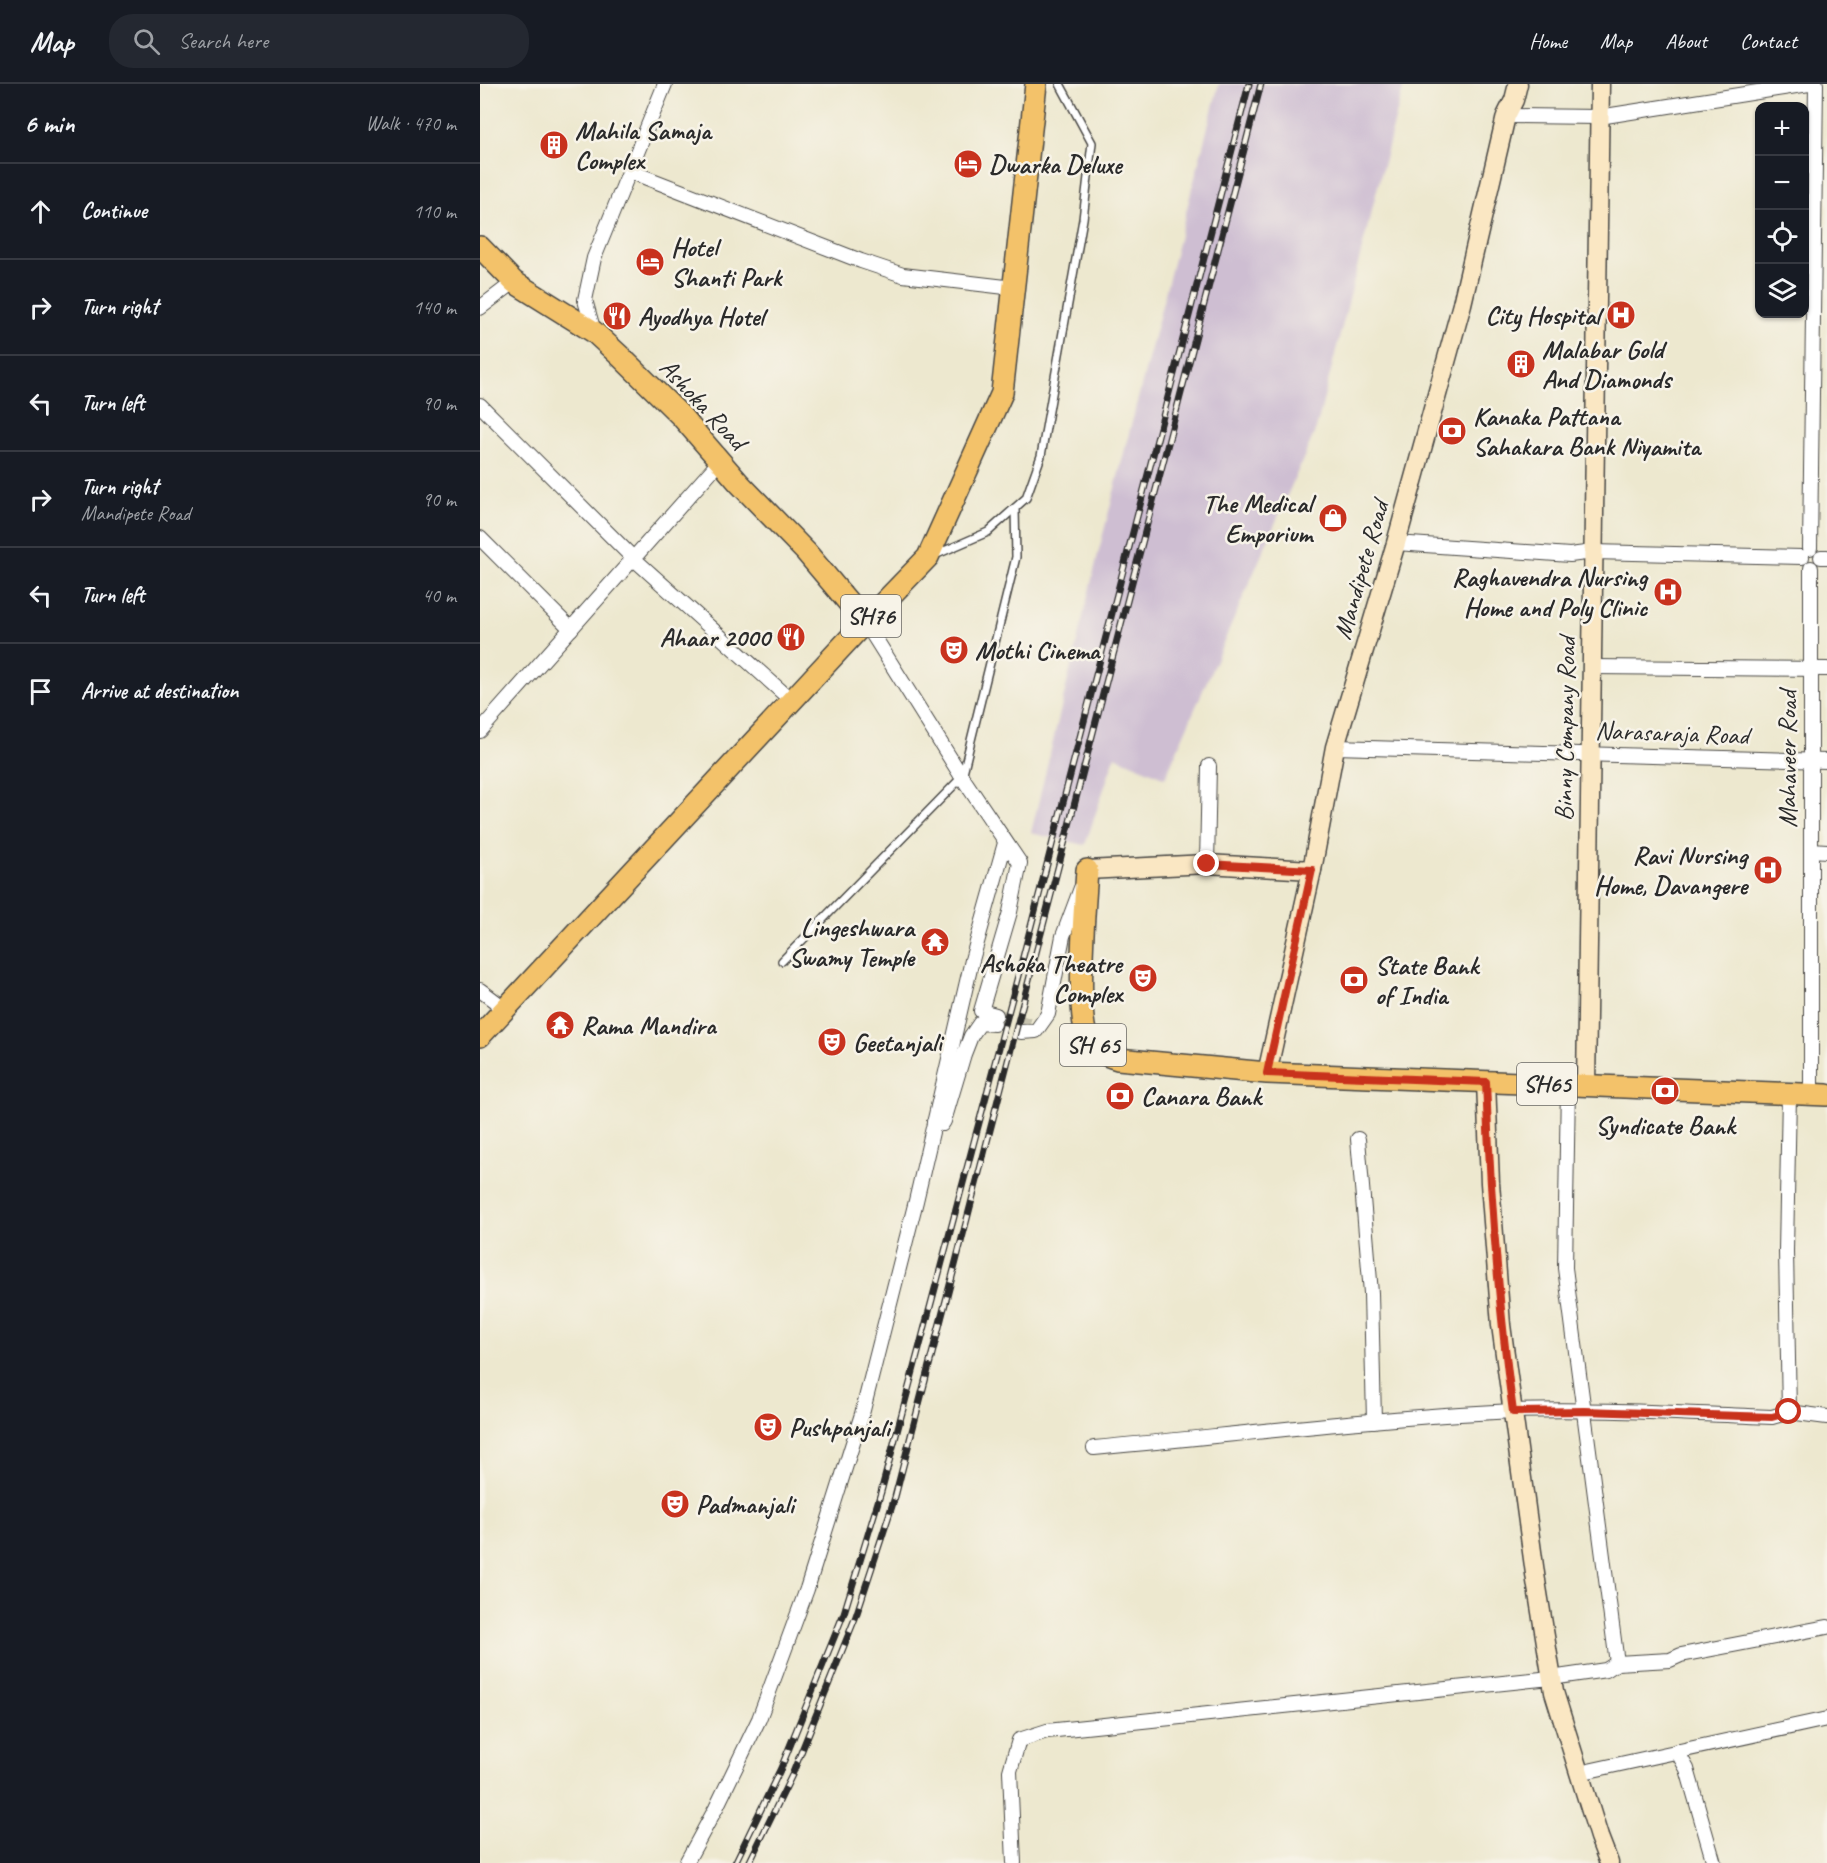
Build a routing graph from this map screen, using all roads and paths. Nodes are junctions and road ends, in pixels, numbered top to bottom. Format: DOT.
graph roads {
  1 [pos="665,84"];
  2 [pos="1036,84"];
  3 [pos="1060,84"];
  4 [pos="1518,84"];
  5 [pos="1600,84"];
  6 [pos="1809,84"];
  7 [pos="1815,84"];
  8 [pos="1506,116"];
  9 [pos="1599,117"];
  10 [pos="629,171"];
  11 [pos="480,247"];
  12 [pos="514,282"];
  13 [pos="1014,288"];
  14 [pos="480,308"];
  15 [pos="594,332"];
  16 [pos="480,405"];
  17 [pos="720,461"];
  18 [pos="1015,508"];
  19 [pos="480,538"];
  20 [pos="1396,543"];
  21 [pos="1593,552"];
  22 [pos="928,557"];
  23 [pos="633,558"];
  24 [pos="1811,568"];
  25 [pos="865,622"];
  26 [pos="571,629"];
  27 [pos="1592,667"];
  28 [pos="1811,669"];
  29 [pos="1827,669"];
  30 [pos="792,701"];
  31 [pos="482,723"];
  32 [pos="1335,747"];
  33 [pos="1591,755"];
  34 [pos="1811,761"];
  35 [pos="1827,761"];
  36 [pos="1209,766"];
  37 [pos="962,777"];
  38 [pos="1005,843"];
  39 [pos="1811,850"];
  40 [pos="1827,851"];
  41 [pos="1207,864"];
  42 [pos="1312,870"];
  43 [pos="1087,872"];
  44 [pos="782,961"];
  45 [pos="480,990"];
  46 [pos="501,1015"];
  47 [pos="1025,1028"];
  48 [pos="480,1036"];
  49 [pos="1267,1073"];
  50 [pos="1486,1082"];
  51 [pos="1577,1086"];
  52 [pos="1789,1094"];
  53 [pos="1819,1095"];
  54 [pos="934,1122"];
  55 [pos="1358,1138"];
  56 [pos="1584,1411"];
  57 [pos="1513,1412"];
  58 [pos="1789,1412"];
  59 [pos="1827,1417"];
  60 [pos="1374,1421"];
  61 [pos="1094,1448"];
  62 [pos="1827,1627"];
  63 [pos="1617,1663"];
  64 [pos="1551,1678"];
  65 [pos="1827,1719"];
  66 [pos="1677,1751"];
  67 [pos="1579,1773"];
  68 [pos="686,1863"];
  69 [pos="1014,1863"];
  70 [pos="1609,1863"];
  71 [pos="1714,1863"];
  1 -- 10 [label="street"];
  2 -- 13 [label="main road, SH76"];
  3 -- 18 [label="lane"];
  4 -- 8 [label="main road, Mandipete Road"];
  5 -- 9 [label="main road, Binny Company Road"];
  6 -- 9 [label="street"];
  7 -- 21 [label="street"];
  8 -- 9 [label="street"];
  8 -- 20 [label="main road, Mandipete Road"];
  9 -- 21 [label="main road, Binny Company Road"];
  10 -- 13 [label="street"];
  10 -- 15 [label="street"];
  11 -- 12 [label="main road, Ashoka Road"];
  12 -- 14 [label="street"];
  12 -- 15 [label="main road, Ashoka Road"];
  13 -- 22 [label="main road, SH76"];
  15 -- 17 [label="main road, Ashoka Road"];
  16 -- 23 [label="street"];
  17 -- 23 [label="street"];
  17 -- 25 [label="main road, Ashoka Road"];
  18 -- 22 [label="lane"];
  18 -- 37 [label="lane"];
  19 -- 26 [label="street"];
  20 -- 21 [label="street"];
  20 -- 32 [label="main road, Mandipete Road"];
  21 -- 27 [label="main road, Binny Company Road"];
  22 -- 25 [label="main road, SH76"];
  23 -- 26 [label="street"];
  23 -- 30 [label="street"];
  24 -- 28 [label="street, Mahaveer Road"];
  25 -- 30 [label="main road, SH76"];
  25 -- 37 [label="street"];
  26 -- 31 [label="street"];
  27 -- 28 [label="street"];
  27 -- 33 [label="main road, Binny Company Road"];
  28 -- 29 [label="street"];
  28 -- 34 [label="street, Mahaveer Road"];
  30 -- 46 [label="main road, SH76"];
  32 -- 33 [label="street, Narasaraja Road"];
  32 -- 42 [label="main road, Mandipete Road"];
  33 -- 34 [label="street, Narasaraja Road"];
  33 -- 51 [label="main road, Binny Company Road"];
  34 -- 35 [label="street, Narasaraja Road"];
  34 -- 39 [label="street, Mahaveer Road"];
  36 -- 41 [label="street"];
  37 -- 38 [label="street"];
  37 -- 44 [label="lane"];
  38 -- 54 [label="street"];
  38 -- 54 [label="street"];
  39 -- 40 [label="street"];
  39 -- 53 [label="street, Mahaveer Road"];
  41 -- 42 [label="main road"];
  41 -- 43 [label="main road"];
  42 -- 49 [label="main road, Mandipete Road"];
  43 -- 47 [label="street"];
  43 -- 49 [label="main road, SH 65"];
  45 -- 46 [label="street"];
  46 -- 48 [label="main road, SH76"];
  49 -- 50 [label="main road, SH65"];
  50 -- 51 [label="main road, SH65"];
  50 -- 57 [label="main road"];
  51 -- 52 [label="main road, SH65"];
  51 -- 56 [label="street"];
  52 -- 53 [label="main road, SH65"];
  52 -- 58 [label="street"];
  54 -- 68 [label="street"];
  55 -- 60 [label="street"];
  56 -- 57 [label="street"];
  56 -- 58 [label="street"];
  56 -- 63 [label="street"];
  57 -- 60 [label="street"];
  57 -- 64 [label="main road"];
  58 -- 59 [label="street"];
  60 -- 61 [label="street"];
  62 -- 63 [label="street"];
  63 -- 64 [label="street"];
  64 -- 67 [label="main road"];
  64 -- 69 [label="street"];
  65 -- 66 [label="street"];
  66 -- 67 [label="street"];
  66 -- 71 [label="street"];
  67 -- 70 [label="main road"];
}
